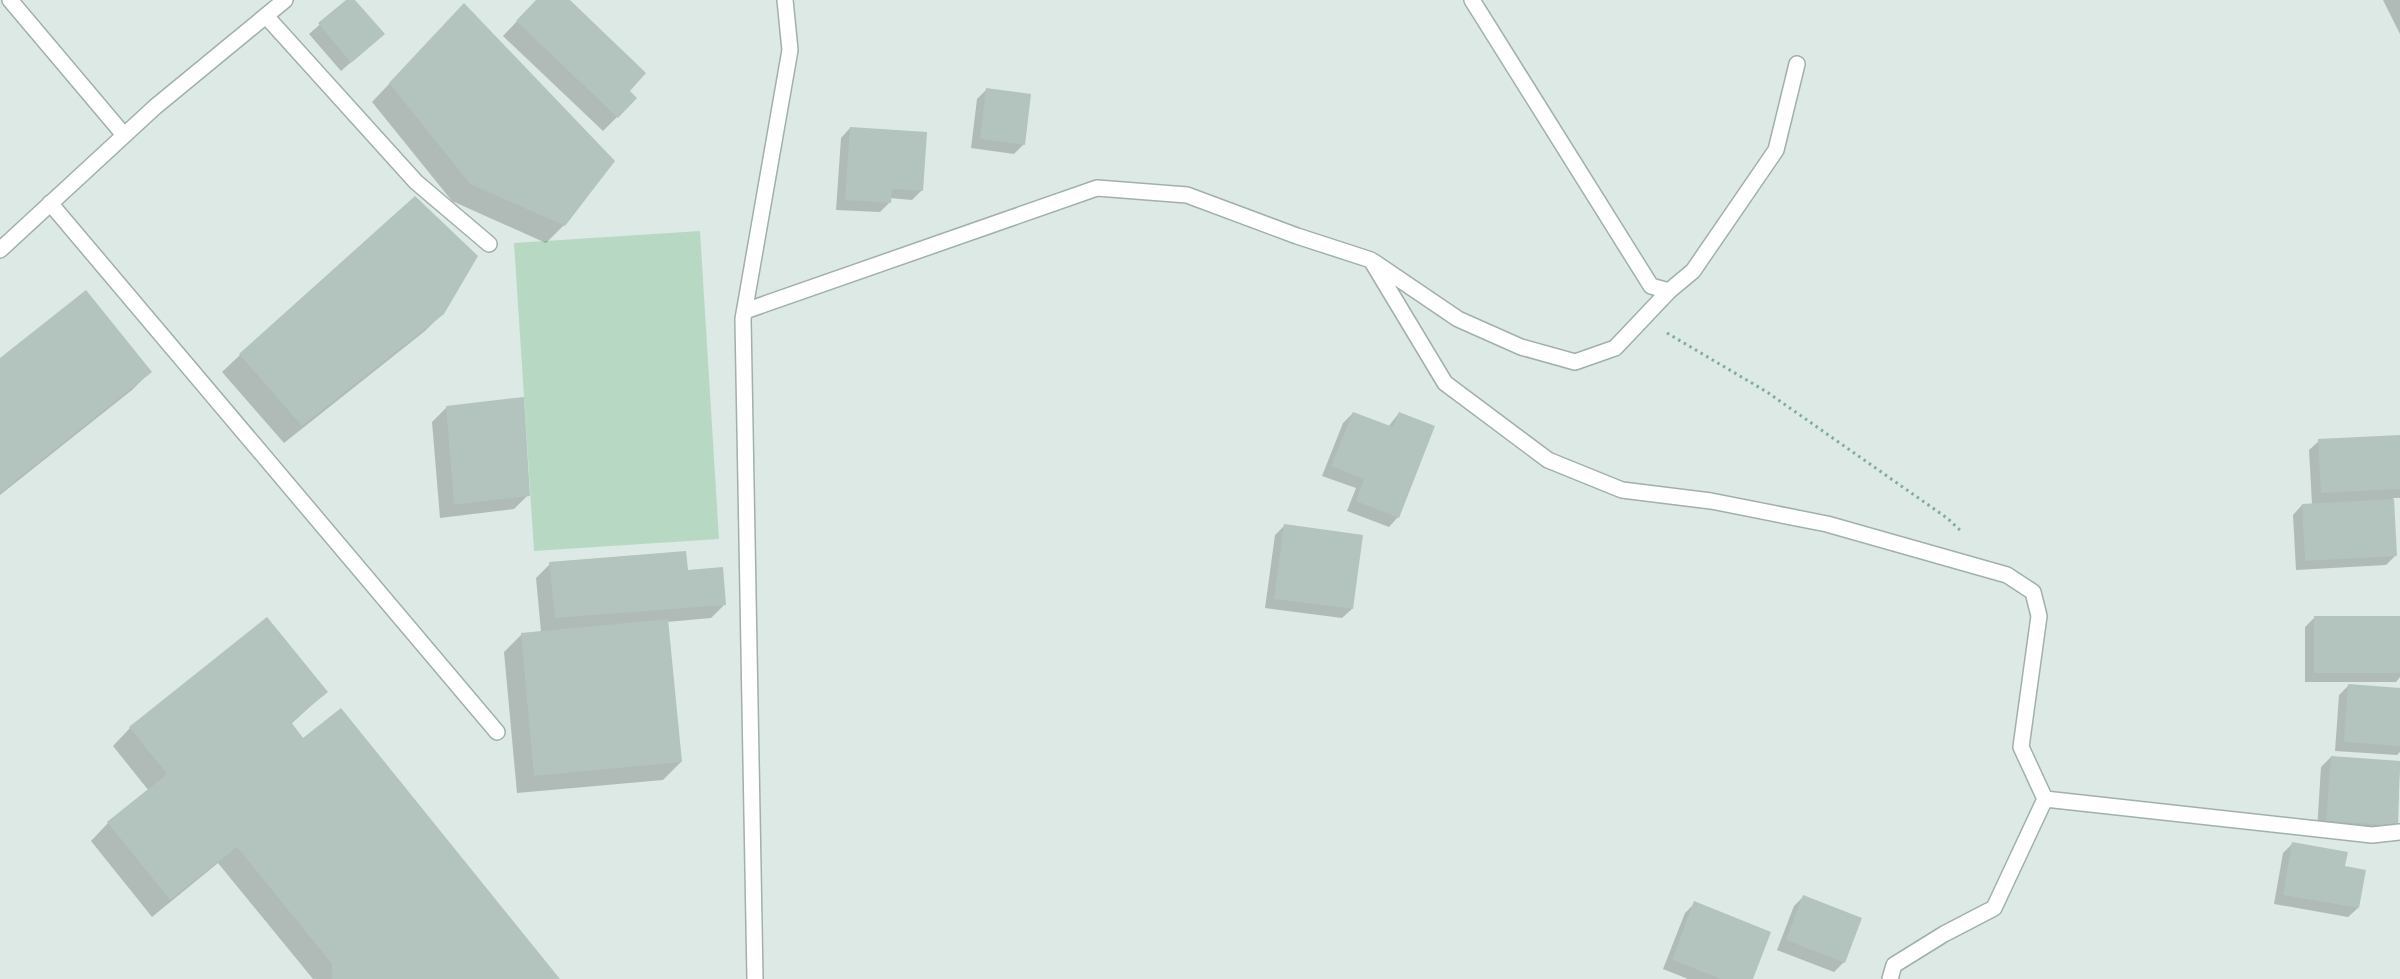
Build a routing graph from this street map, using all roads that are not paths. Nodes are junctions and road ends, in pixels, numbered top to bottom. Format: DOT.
graph roads {
  1 [pos="10,0"];
  2 [pos="286,0"];
  3 [pos="785,0"];
  4 [pos="1472,0"];
  5 [pos="266,16"];
  6 [pos="1798,64"];
  7 [pos="124,135"];
  8 [pos="50,203"];
  9 [pos="489,244"];
  10 [pos="0,250"];
  11 [pos="1371,260"];
  12 [pos="1669,291"];
  13 [pos="745,311"];
  14 [pos="497,732"];
  15 [pos="2045,799"];
  16 [pos="2400,832"];
  17 [pos="756,979"];
  18 [pos="1890,979"];
  1 -- 7 [label="street"];
  2 -- 5 [label="street"];
  3 -- 13 [label="street"];
  4 -- 12 [label="street"];
  5 -- 7 [label="street"];
  5 -- 9 [label="street"];
  6 -- 12 [label="street"];
  7 -- 8 [label="street"];
  8 -- 10 [label="street"];
  8 -- 14 [label="street"];
  11 -- 12 [label="street"];
  11 -- 13 [label="street"];
  11 -- 15 [label="street"];
  13 -- 17 [label="street"];
  15 -- 16 [label="street"];
  15 -- 18 [label="street"];
}
